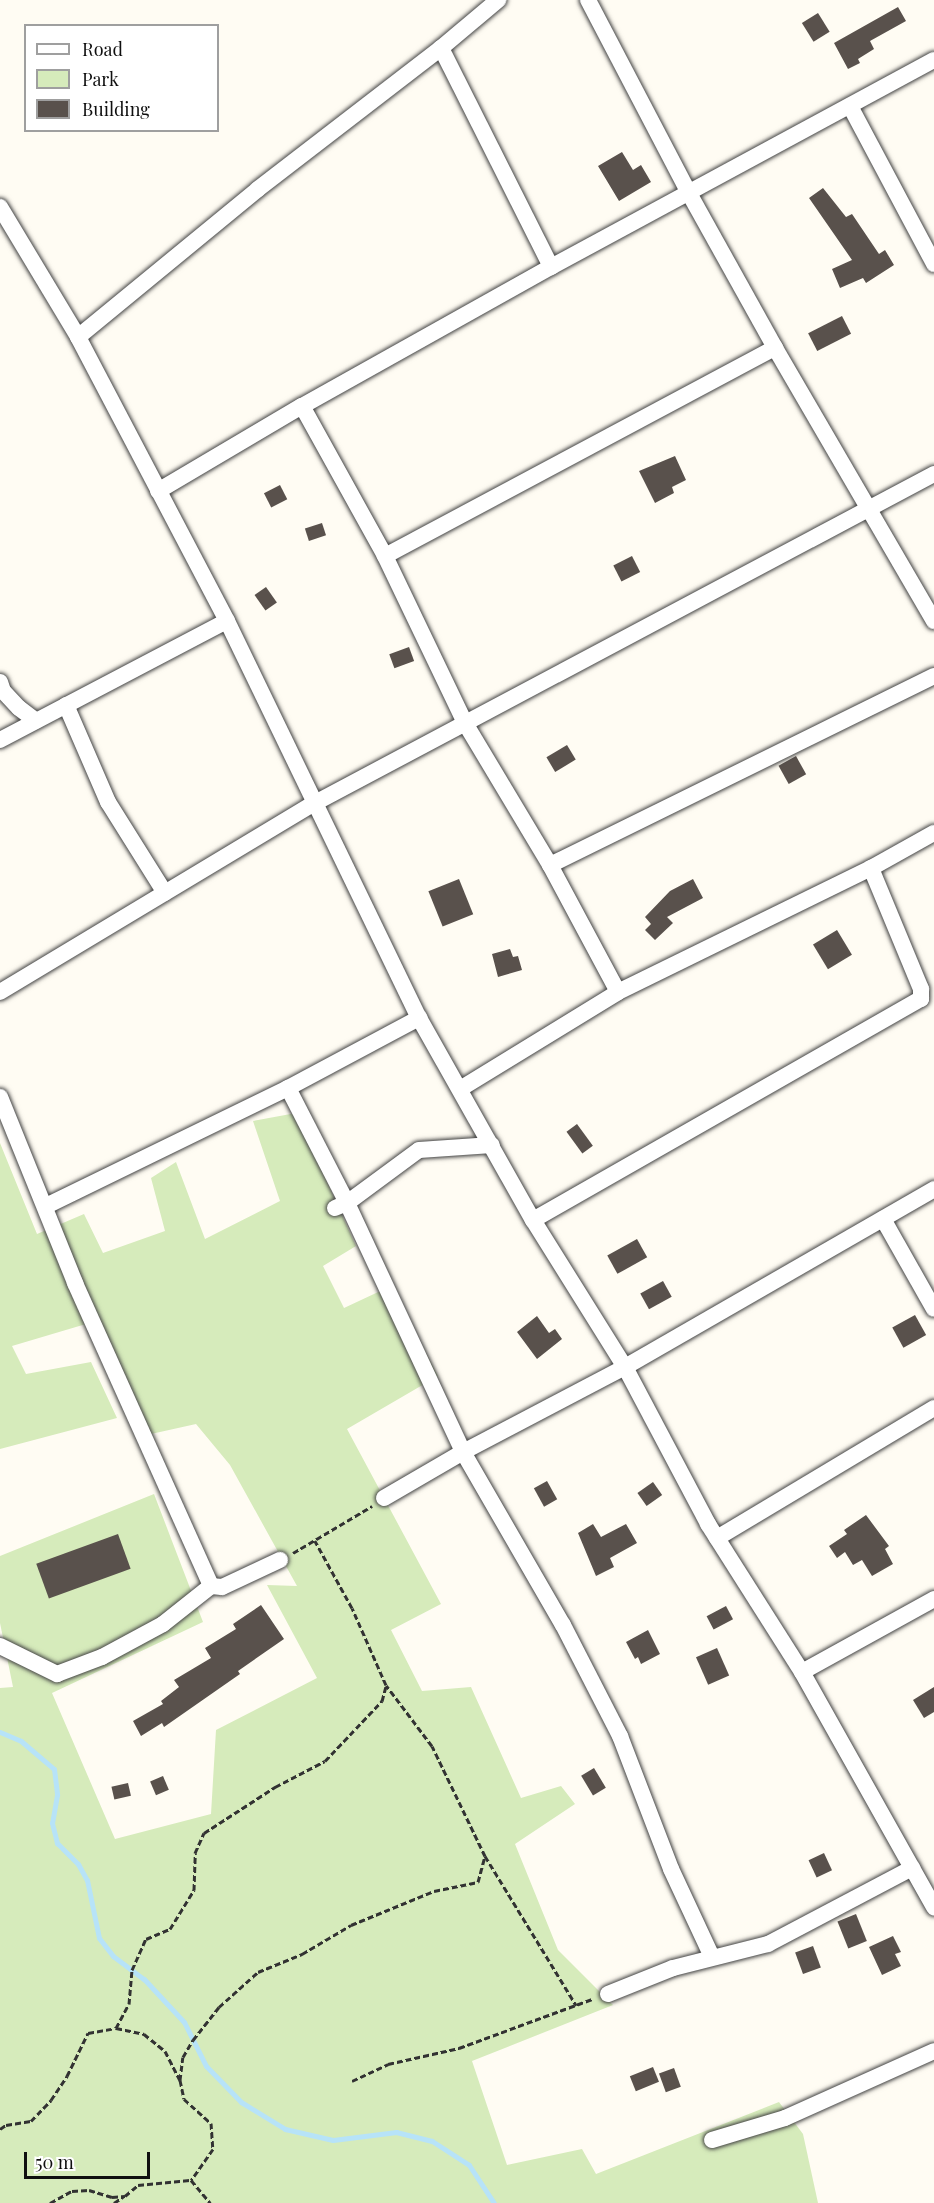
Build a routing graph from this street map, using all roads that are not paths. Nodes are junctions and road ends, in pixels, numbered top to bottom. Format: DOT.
graph roads {
  1 [pos="498,0"];
  2 [pos="588,0"];
  3 [pos="441,48"];
  4 [pos="934,60"];
  5 [pos="850,106"];
  6 [pos="690,195"];
  7 [pos="0,207"];
  8 [pos="934,262"];
  9 [pos="551,267"];
  10 [pos="78,337"];
  11 [pos="775,348"];
  12 [pos="302,406"];
  13 [pos="934,474"];
  14 [pos="158,491"];
  15 [pos="868,508"];
  16 [pos="385,556"];
  17 [pos="227,621"];
  18 [pos="934,621"];
  19 [pos="934,676"];
  20 [pos="0,682"];
  21 [pos="66,705"];
  22 [pos="36,721"];
  23 [pos="465,723"];
  24 [pos="0,740"];
  25 [pos="315,803"];
  26 [pos="934,833"];
  27 [pos="550,865"];
  28 [pos="871,868"];
  29 [pos="165,893"];
  30 [pos="0,992"];
  31 [pos="618,992"];
  32 [pos="419,1018"];
  33 [pos="288,1088"];
  34 [pos="460,1089"];
  35 [pos="0,1097"];
  36 [pos="492,1145"];
  37 [pos="934,1190"];
  38 [pos="46,1206"];
  39 [pos="341,1206"];
  40 [pos="534,1220"];
  41 [pos="883,1220"];
  42 [pos="934,1309"];
  43 [pos="625,1367"];
  44 [pos="934,1408"];
  45 [pos="463,1452"];
  46 [pos="384,1498"];
  47 [pos="717,1538"];
  48 [pos="280,1560"];
  49 [pos="211,1586"];
  50 [pos="934,1599"];
  51 [pos="0,1646"];
  52 [pos="802,1672"];
  53 [pos="912,1868"];
  54 [pos="934,1907"];
  55 [pos="712,1957"];
  56 [pos="608,1994"];
  57 [pos="934,2051"];
  58 [pos="712,2140"];
  1 -- 3 [label="street"];
  2 -- 6 [label="street"];
  3 -- 9 [label="street"];
  3 -- 10 [label="street"];
  4 -- 5 [label="street"];
  5 -- 6 [label="street"];
  5 -- 8 [label="street"];
  6 -- 9 [label="street"];
  6 -- 11 [label="street"];
  7 -- 10 [label="street"];
  9 -- 12 [label="street"];
  10 -- 14 [label="street"];
  11 -- 15 [label="street"];
  11 -- 16 [label="street"];
  12 -- 14 [label="street"];
  12 -- 16 [label="street"];
  13 -- 15 [label="street"];
  14 -- 17 [label="street"];
  15 -- 18 [label="street"];
  15 -- 23 [label="street"];
  16 -- 23 [label="street"];
  17 -- 21 [label="street"];
  17 -- 25 [label="street"];
  19 -- 27 [label="street"];
  20 -- 22 [label="street"];
  21 -- 22 [label="street"];
  21 -- 29 [label="street"];
  22 -- 24 [label="street"];
  23 -- 25 [label="street"];
  23 -- 27 [label="street"];
  25 -- 29 [label="street"];
  25 -- 32 [label="street"];
  26 -- 28 [label="street"];
  27 -- 31 [label="street"];
  28 -- 31 [label="street"];
  28 -- 40 [label="street"];
  29 -- 30 [label="street"];
  31 -- 34 [label="street"];
  32 -- 33 [label="street"];
  32 -- 34 [label="street"];
  33 -- 38 [label="street"];
  33 -- 39 [label="street"];
  34 -- 36 [label="street"];
  35 -- 38 [label="street"];
  36 -- 39 [label="street"];
  36 -- 40 [label="street"];
  37 -- 41 [label="street"];
  38 -- 49 [label="street"];
  39 -- 45 [label="street"];
  40 -- 43 [label="street"];
  41 -- 42 [label="street"];
  41 -- 43 [label="street"];
  43 -- 45 [label="street"];
  43 -- 47 [label="street"];
  44 -- 47 [label="street"];
  45 -- 46 [label="street"];
  45 -- 55 [label="street"];
  47 -- 52 [label="street"];
  48 -- 49 [label="street"];
  49 -- 51 [label="street"];
  50 -- 52 [label="street"];
  52 -- 53 [label="street"];
  53 -- 54 [label="street"];
  53 -- 55 [label="street"];
  55 -- 56 [label="street"];
  57 -- 58 [label="street"];
}
